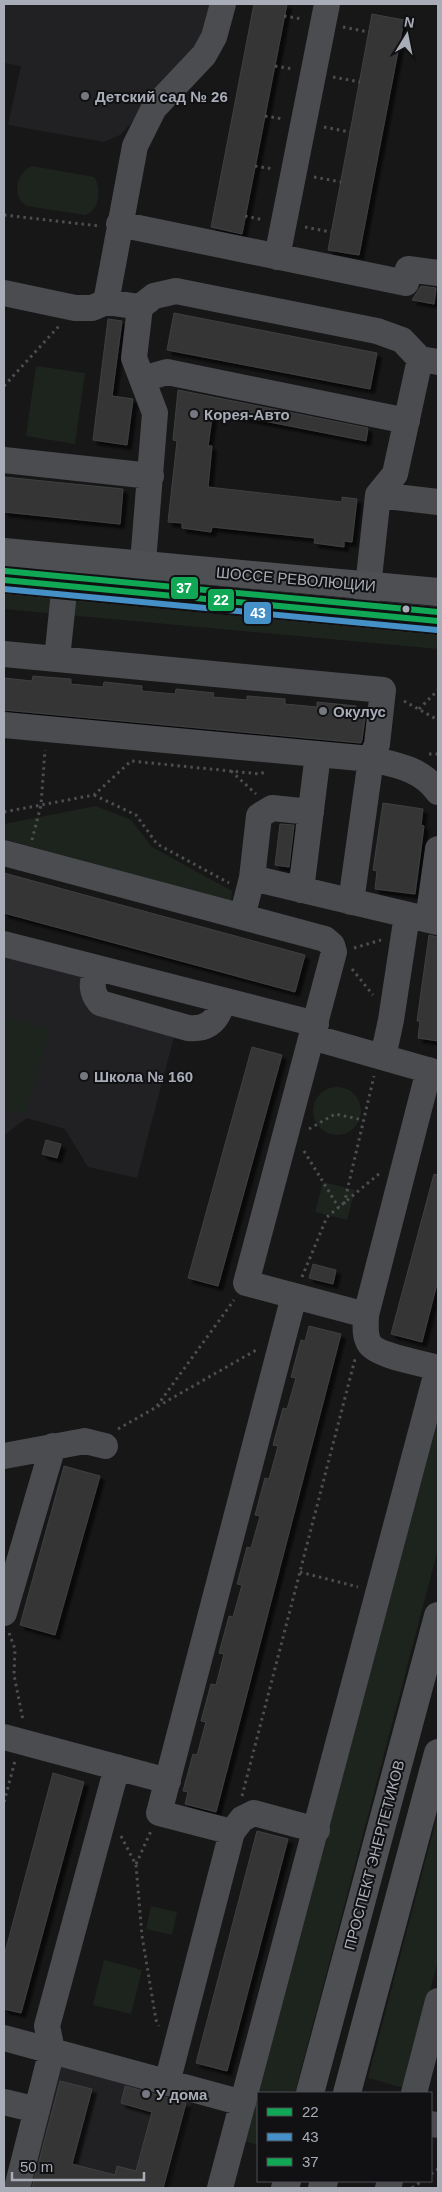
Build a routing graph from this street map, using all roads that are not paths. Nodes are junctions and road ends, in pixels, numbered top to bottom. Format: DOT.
graph roads {
  1 [pos="224,4"];
  2 [pos="327,4"];
  3 [pos="119,226"];
  4 [pos="277,258"];
  5 [pos="438,273"];
  6 [pos="4,293"];
  7 [pos="106,302"];
  8 [pos="140,307"];
  9 [pos="429,360"];
  10 [pos="143,379"];
  11 [pos="407,421"];
  12 [pos="4,460"];
  13 [pos="151,476"];
  14 [pos="378,495"];
  15 [pos="438,502"];
  16 [pos="4,552"];
  17 [pos="67,558"];
  18 [pos="143,565"];
  19 [pos="4,580"];
  20 [pos="64,586"];
  21 [pos="368,586"];
  22 [pos="438,592"];
  23 [pos="140,593"];
  24 [pos="365,614"];
  25 [pos="438,621"];
  26 [pos="4,654"];
  27 [pos="57,659"];
  28 [pos="4,725"];
  29 [pos="318,754"];
  30 [pos="371,759"];
  31 [pos="438,792"];
  32 [pos="311,812"];
  33 [pos="438,848"];
  34 [pos="16,856"];
  35 [pos="311,892"];
  36 [pos="247,896"];
  37 [pos="351,902"];
  38 [pos="419,923"];
  39 [pos="311,936"];
  40 [pos="4,944"];
  41 [pos="96,968"];
  42 [pos="223,1001"];
  43 [pos="314,1030"];
  44 [pos="383,1057"];
  45 [pos="434,1071"];
  46 [pos="294,1296"];
  47 [pos="366,1315"];
  48 [pos="438,1368"];
  49 [pos="95,1443"];
  50 [pos="53,1446"];
  51 [pos="4,1456"];
  52 [pos="4,1613"];
  53 [pos="438,1616"];
  54 [pos="17,1740"];
  55 [pos="438,1753"];
  56 [pos="117,1767"];
  57 [pos="168,1781"];
  58 [pos="317,1830"];
  59 [pos="232,1832"];
  60 [pos="438,2000"];
  61 [pos="4,2038"];
  62 [pos="52,2050"];
  63 [pos="167,2083"];
  64 [pos="310,2092"];
  65 [pos="348,2092"];
  66 [pos="414,2092"];
  67 [pos="4,2102"];
  68 [pos="244,2103"];
  69 [pos="37,2110"];
  70 [pos="17,2188"];
  71 [pos="220,2188"];
  1 -- 3 [label="street"];
  2 -- 4 [label="street"];
  3 -- 4 [label="street"];
  3 -- 7 [label="street"];
  4 -- 5 [label="street"];
  6 -- 7 [label="street"];
  7 -- 8 [label="street"];
  8 -- 9 [label="street"];
  8 -- 10 [label="street"];
  9 -- 11 [label="street"];
  10 -- 11 [label="street"];
  10 -- 13 [label="street"];
  11 -- 14 [label="street"];
  12 -- 13 [label="street"];
  13 -- 18 [label="street"];
  14 -- 15 [label="street"];
  14 -- 21 [label="street"];
  16 -- 17 [label="main road, ШОССЕ РЕВОЛЮЦИИ"];
  17 -- 18 [label="main road, ШОССЕ РЕВОЛЮЦИИ"];
  17 -- 20 [label="street"];
  18 -- 21 [label="main road, ШОССЕ РЕВОЛЮЦИИ"];
  18 -- 23 [label="street"];
  19 -- 20 [label="main road, ШОССЕ РЕВОЛЮЦИИ"];
  20 -- 23 [label="main road, ШОССЕ РЕВОЛЮЦИИ"];
  20 -- 27 [label="street"];
  21 -- 22 [label="main road, ШОССЕ РЕВОЛЮЦИИ"];
  21 -- 24 [label="street"];
  23 -- 24 [label="main road, ШОССЕ РЕВОЛЮЦИИ"];
  24 -- 25 [label="main road, ШОССЕ РЕВОЛЮЦИИ"];
  26 -- 27 [label="street"];
  27 -- 30 [label="street"];
  28 -- 29 [label="street"];
  29 -- 30 [label="street"];
  29 -- 32 [label="street"];
  30 -- 31 [label="street"];
  30 -- 37 [label="street"];
  32 -- 35 [label="street"];
  32 -- 36 [label="street"];
  33 -- 38 [label="street"];
  34 -- 36 [label="street"];
  35 -- 36 [label="street"];
  35 -- 37 [label="street"];
  35 -- 39 [label="street"];
  36 -- 39 [label="street"];
  37 -- 38 [label="street"];
  38 -- 44 [label="street"];
  39 -- 43 [label="street"];
  40 -- 41 [label="street"];
  41 -- 42 [label="street"];
  41 -- 42 [label="street"];
  42 -- 43 [label="street"];
  43 -- 44 [label="street"];
  43 -- 46 [label="street"];
  44 -- 45 [label="street"];
  45 -- 47 [label="street"];
  46 -- 47 [label="street"];
  46 -- 57 [label="street"];
  47 -- 48 [label="street"];
  48 -- 58 [label="street"];
  49 -- 50 [label="street"];
  50 -- 51 [label="street"];
  50 -- 52 [label="street"];
  53 -- 64 [label="main road, ПРОСПЕКТ ЭНЕРГЕТИКОВ"];
  54 -- 56 [label="street"];
  55 -- 65 [label="main road"];
  56 -- 57 [label="street"];
  56 -- 62 [label="street"];
  57 -- 59 [label="street"];
  58 -- 59 [label="street"];
  58 -- 68 [label="street"];
  59 -- 63 [label="street"];
  60 -- 66 [label="street"];
  61 -- 62 [label="street"];
  62 -- 63 [label="street"];
  62 -- 69 [label="street"];
  63 -- 68 [label="street"];
  67 -- 69 [label="street"];
  68 -- 71 [label="street"];
  69 -- 70 [label="street"];
}
